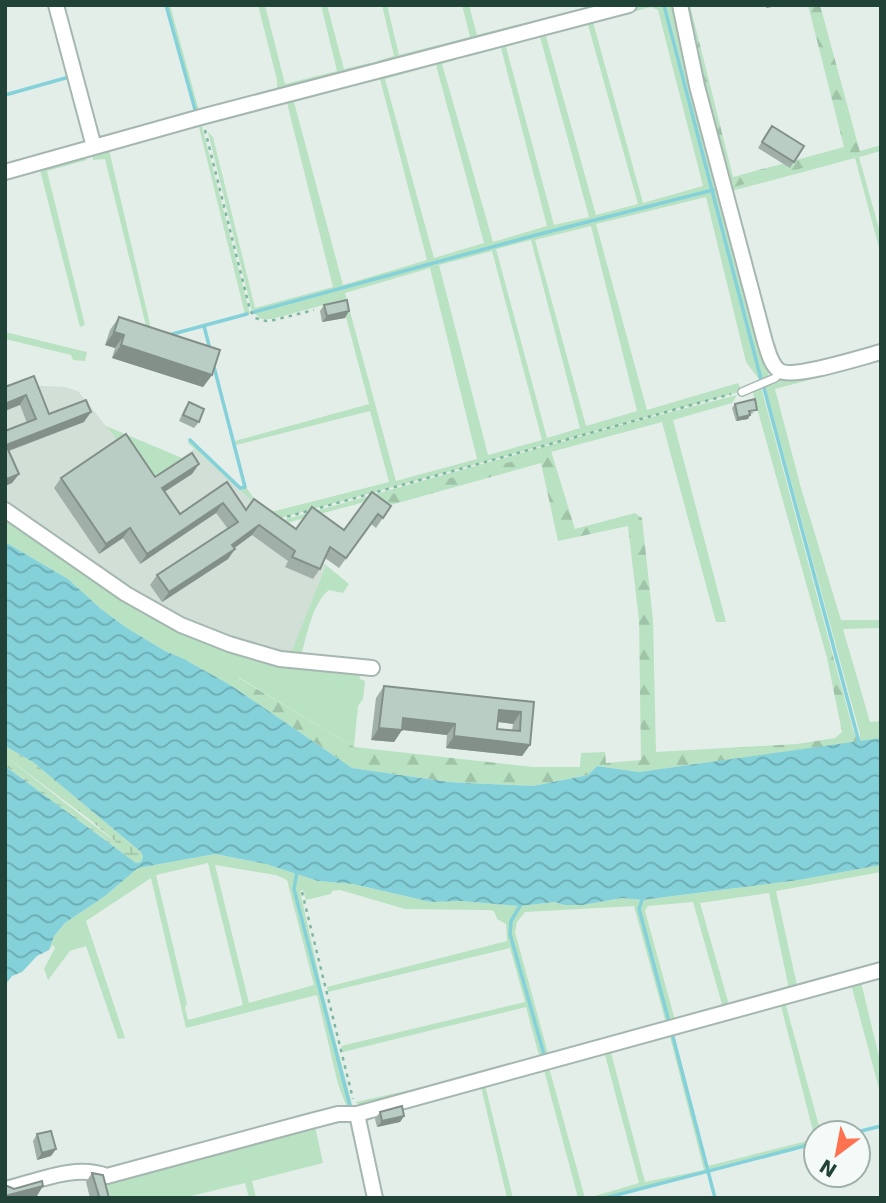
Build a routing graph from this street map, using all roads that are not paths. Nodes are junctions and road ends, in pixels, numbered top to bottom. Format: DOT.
graph roads {
  1 [pos="56,5"];
  2 [pos="629,5"];
  3 [pos="680,5"];
  4 [pos="94,147"];
  5 [pos="5,172"];
  6 [pos="881,352"];
  7 [pos="781,372"];
  8 [pos="741,392"];
  9 [pos="5,510"];
  10 [pos="372,668"];
  11 [pos="881,970"];
  12 [pos="357,1114"];
  13 [pos="5,1189"];
  14 [pos="375,1198"];
  1 -- 4 [label="street"];
  2 -- 4 [label="street"];
  3 -- 7 [label="street"];
  4 -- 5 [label="street"];
  6 -- 7 [label="street"];
  7 -- 8 [label="lane"];
  9 -- 10 [label="street"];
  11 -- 12 [label="street"];
  12 -- 13 [label="street"];
  12 -- 14 [label="street"];
}
